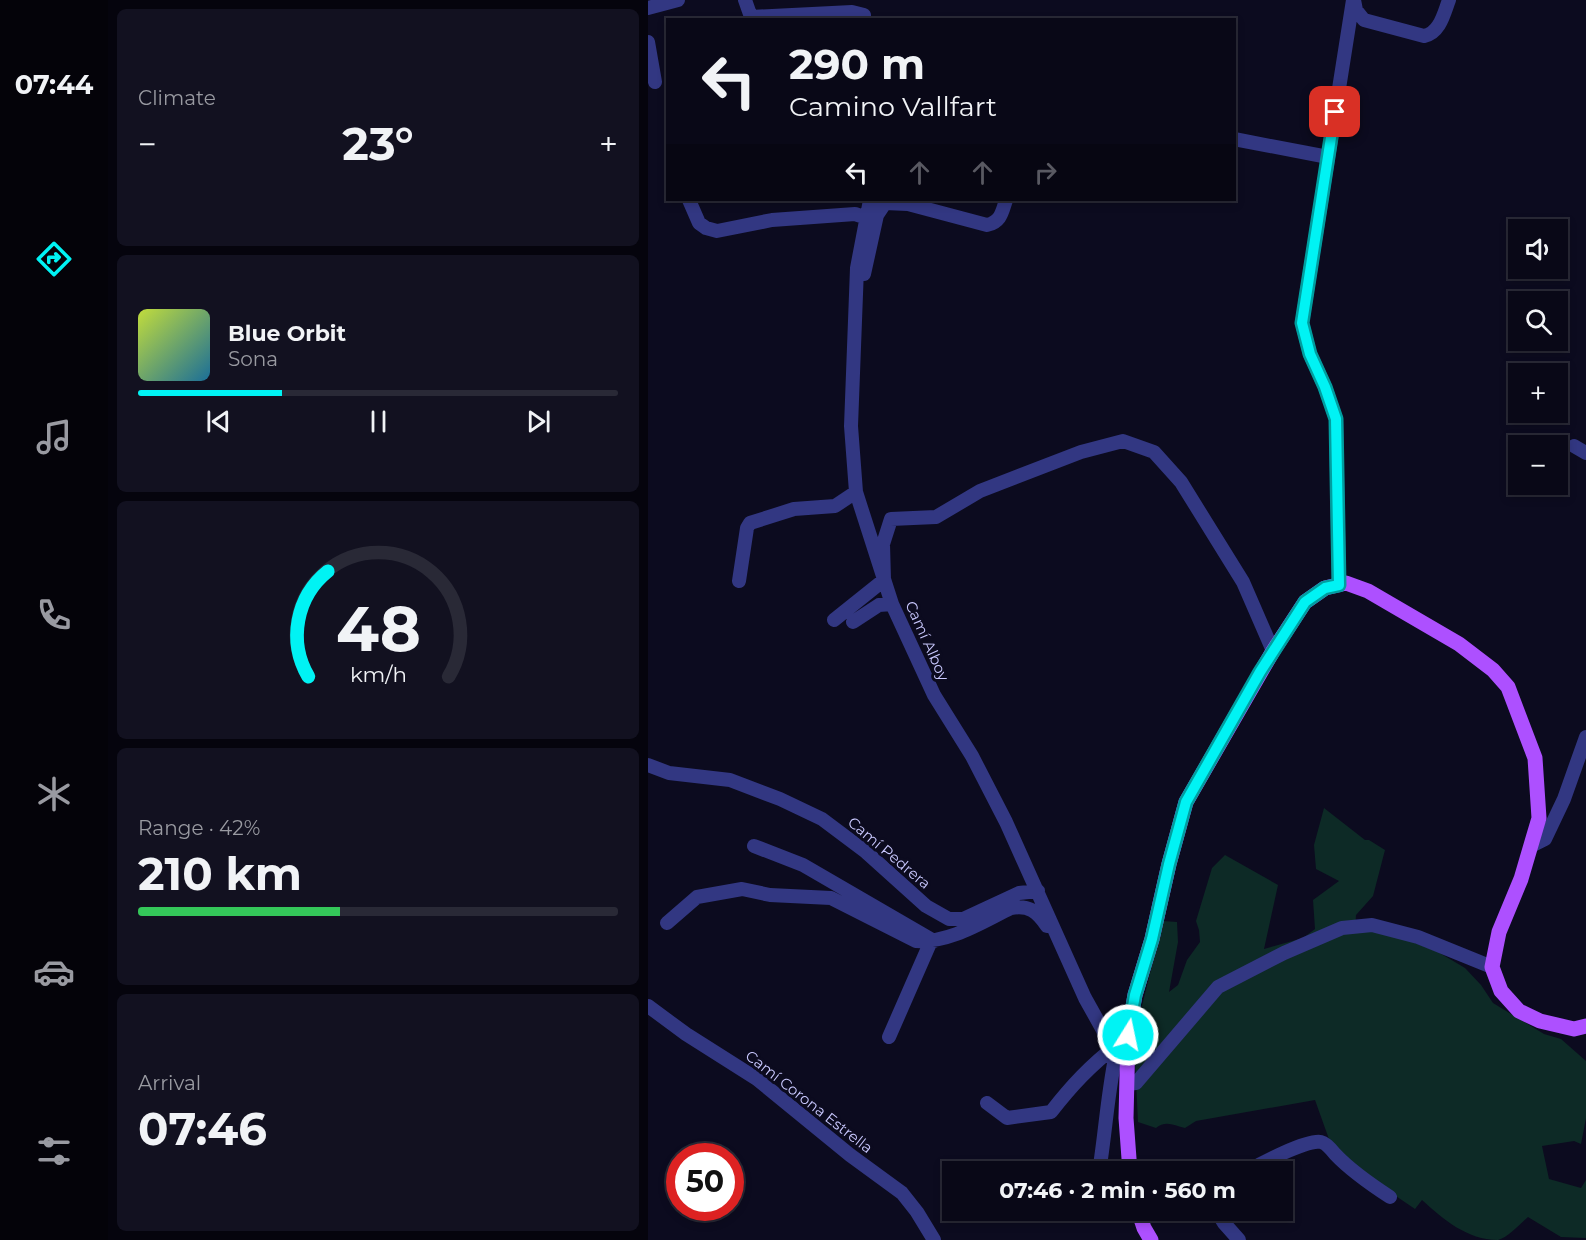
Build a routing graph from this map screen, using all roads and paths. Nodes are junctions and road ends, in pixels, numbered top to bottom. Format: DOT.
graph roads {
  1 [pos="678,0"];
  2 [pos="745,0"];
  3 [pos="864,0"];
  4 [pos="1354,0"];
  5 [pos="1449,0"];
  6 [pos="648,8"];
  7 [pos="864,17"];
  8 [pos="648,42"];
  9 [pos="655,82"];
  10 [pos="1236,140"];
  11 [pos="1328,158"];
  12 [pos="689,201"];
  13 [pos="870,201"];
  14 [pos="886,201"];
  15 [pos="1006,201"];
  16 [pos="867,218"];
  17 [pos="856,295"];
  18 [pos="856,492"];
  19 [pos="884,580"];
  20 [pos="739,581"];
  21 [pos="1339,585"];
  22 [pos="892,603"];
  23 [pos="834,620"];
  24 [pos="853,622"];
  25 [pos="1273,651"];
  26 [pos="1586,737"];
  27 [pos="648,765"];
  28 [pos="754,846"];
  29 [pos="1531,846"];
  30 [pos="1038,891"];
  31 [pos="667,923"];
  32 [pos="932,941"];
  33 [pos="1068,958"];
  34 [pos="1492,967"];
  35 [pos="648,1006"];
  36 [pos="1586,1026"];
  37 [pos="889,1036"];
  38 [pos="1123,1046"];
  39 [pos="1127,1084"];
  40 [pos="987,1103"];
  41 [pos="1101,1161"];
  42 [pos="1129,1161"];
  43 [pos="1268,1161"];
  44 [pos="1390,1197"];
  45 [pos="1142,1221"];
  46 [pos="1223,1221"];
  47 [pos="934,1240"];
  48 [pos="1151,1240"];
  49 [pos="1239,1240"];
  1 -- 6 [label="street"];
  2 -- 7 [label="street"];
  3 -- 7 [label="street"];
  4 -- 5 [label="street"];
  4 -- 11 [label="street"];
  8 -- 9 [label="street"];
  10 -- 11 [label="street"];
  11 -- 21 [label="street"];
  12 -- 16 [label="street"];
  13 -- 16 [label="street, Camí Alboy"];
  14 -- 15 [label="street"];
  14 -- 17 [label="street"];
  16 -- 17 [label="street, Camí Alboy"];
  17 -- 18 [label="street, Camí Alboy"];
  18 -- 19 [label="street, Camí Alboy"];
  18 -- 20 [label="street"];
  19 -- 22 [label="street, Camí Alboy"];
  19 -- 23 [label="street"];
  19 -- 25 [label="street"];
  21 -- 25 [label="main road"];
  21 -- 29 [label="main road"];
  22 -- 24 [label="street"];
  22 -- 30 [label="street, Camí Alboy"];
  25 -- 38 [label="main road"];
  26 -- 29 [label="street"];
  27 -- 30 [label="street, Camí Pedrera"];
  28 -- 32 [label="street"];
  29 -- 34 [label="main road"];
  30 -- 33 [label="street, Camí Alboy"];
  31 -- 32 [label="street"];
  32 -- 33 [label="street"];
  32 -- 37 [label="street"];
  33 -- 38 [label="street, Camí Alboy"];
  34 -- 36 [label="main road"];
  34 -- 39 [label="street"];
  35 -- 47 [label="street, Camí Corona Estrella"];
  38 -- 39 [label="main road"];
  38 -- 40 [label="street"];
  38 -- 41 [label="street"];
  39 -- 42 [label="main road"];
  43 -- 44 [label="street"];
  45 -- 48 [label="main road"];
  46 -- 49 [label="street"];
}
